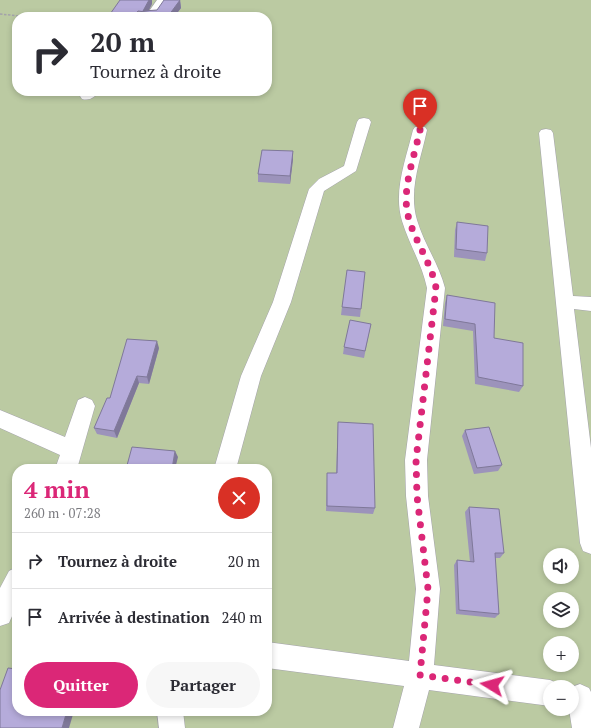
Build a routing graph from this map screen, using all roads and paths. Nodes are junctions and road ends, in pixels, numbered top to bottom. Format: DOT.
graph roads {
  1 [pos="163,0"];
  2 [pos="155,12"];
  3 [pos="0,14"];
  4 [pos="12,15"];
  5 [pos="364,122"];
  6 [pos="420,130"];
  7 [pos="546,133"];
  8 [pos="565,302"];
  9 [pos="591,304"];
  10 [pos="85,406"];
  11 [pos="0,419"];
  12 [pos="69,460"];
  13 [pos="226,464"];
  14 [pos="591,543"];
  15 [pos="12,591"];
  16 [pos="5,607"];
  17 [pos="272,656"];
  18 [pos="420,675"];
  19 [pos="543,692"];
  20 [pos="581,698"];
  21 [pos="171,716"];
  22 [pos="172,728"];
  23 [pos="406,728"];
  24 [pos="585,728"];
  1 -- 2 [label="street"];
  3 -- 4 [label="path"];
  5 -- 13 [label="street"];
  6 -- 18 [label="street"];
  7 -- 8 [label="street"];
  8 -- 9 [label="street"];
  8 -- 14 [label="street"];
  10 -- 12 [label="street"];
  11 -- 12 [label="street"];
  15 -- 16 [label="street"];
  17 -- 18 [label="street"];
  18 -- 19 [label="street"];
  18 -- 23 [label="street"];
  20 -- 24 [label="street"];
  21 -- 22 [label="street"];
}
